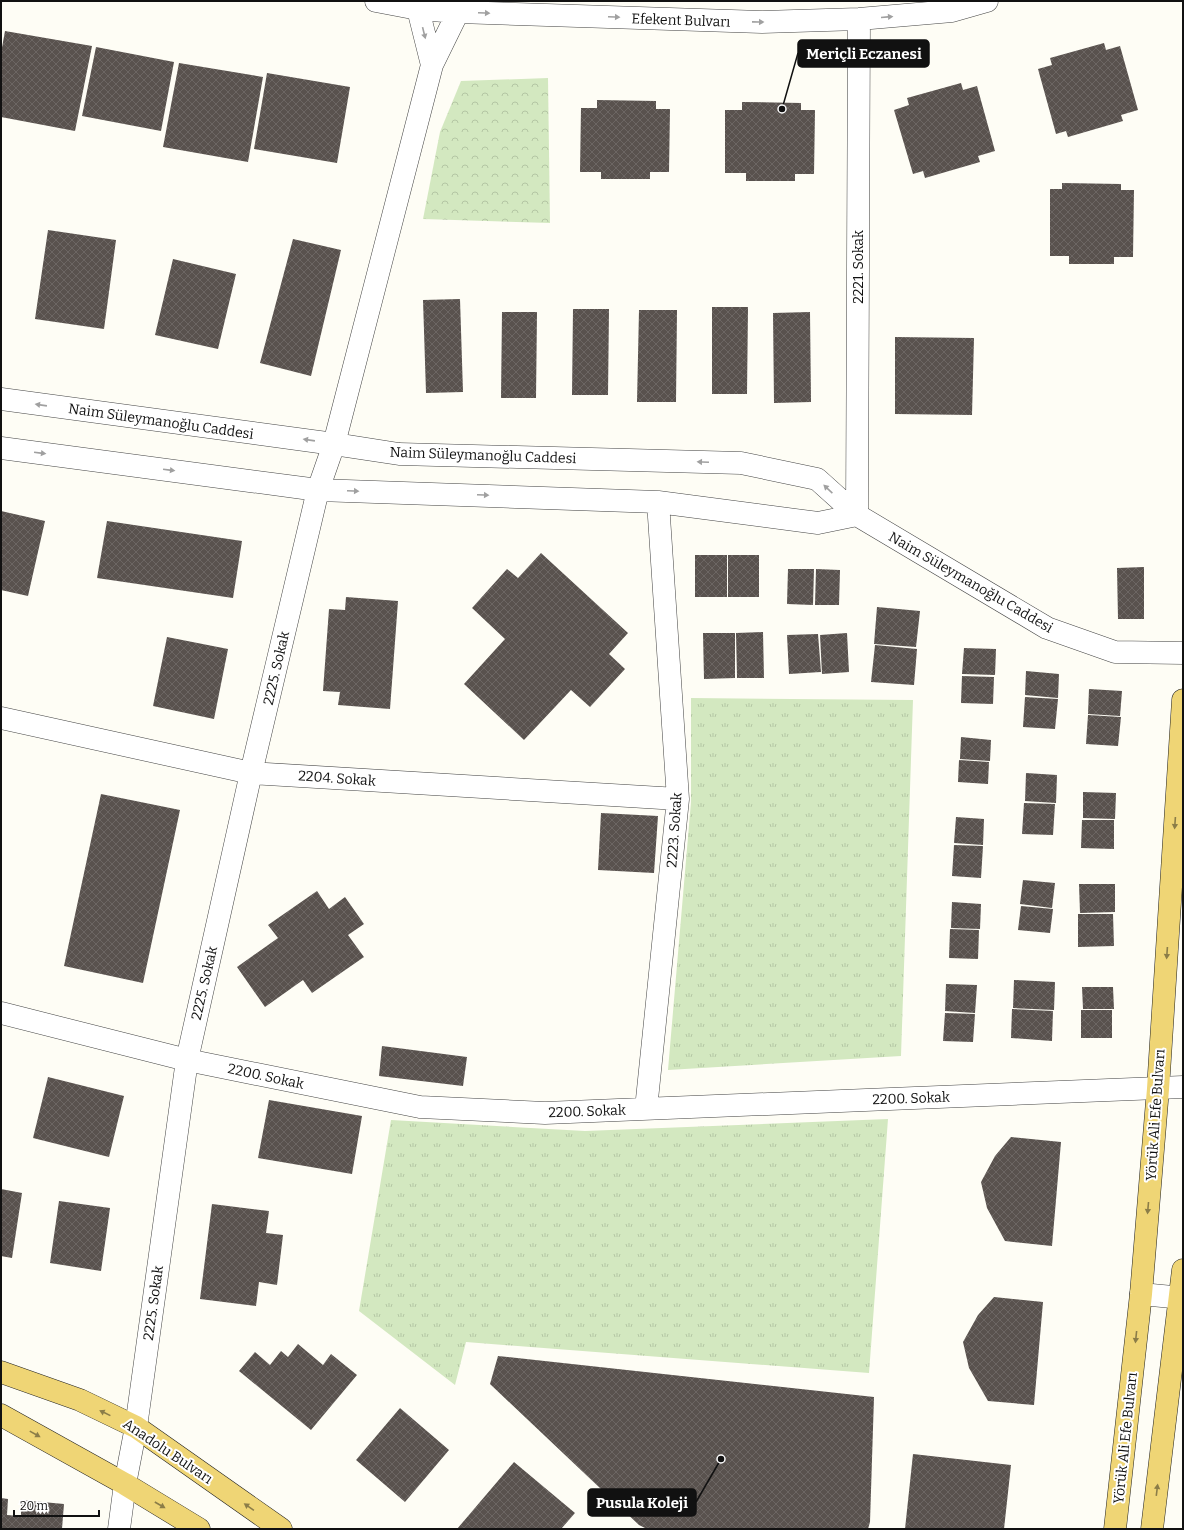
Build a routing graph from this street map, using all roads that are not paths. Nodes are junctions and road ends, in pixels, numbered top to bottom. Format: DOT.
graph roads {
  1 [pos="376,1"];
  2 [pos="986,1"];
  3 [pos="418,5"];
  4 [pos="458,7"];
  5 [pos="859,19"];
  6 [pos="432,65"];
  7 [pos="1,399"];
  8 [pos="334,444"];
  9 [pos="1,448"];
  10 [pos="318,490"];
  11 [pos="658,502"];
  12 [pos="856,515"];
  13 [pos="1183,653"];
  14 [pos="1183,700"];
  15 [pos="1,718"];
  16 [pos="251,772"];
  17 [pos="678,799"];
  18 [pos="1,1012"];
  19 [pos="186,1060"];
  20 [pos="1183,1087"];
  21 [pos="1158,1089"];
  22 [pos="646,1109"];
  23 [pos="1183,1270"];
  24 [pos="1141,1294"];
  25 [pos="1182,1298"];
  26 [pos="1,1372"];
  27 [pos="1,1415"];
  28 [pos="136,1427"];
  29 [pos="124,1484"];
  30 [pos="119,1529"];
  31 [pos="199,1529"];
  32 [pos="281,1529"];
  33 [pos="1115,1529"];
  34 [pos="1152,1529"];
  1 -- 3 [label="street, Efekent Bulvarı"];
  5 -- 2 [label="street, Efekent Bulvarı, one-way"];
  3 -- 4 [label="street, Efekent Bulvarı"];
  3 -- 6 [label="street, one-way"];
  4 -- 5 [label="street, Efekent Bulvarı, one-way"];
  4 -- 6 [label="street, 2225. Sokak"];
  5 -- 12 [label="street, 2221. Sokak"];
  6 -- 8 [label="street, 2225. Sokak"];
  8 -- 7 [label="street, Naim Süleymanoğlu Caddesi, one-way"];
  8 -- 10 [label="street, 2225. Sokak"];
  12 -- 8 [label="street, Naim Süleymanoğlu Caddesi, one-way"];
  9 -- 10 [label="street, one-way"];
  10 -- 11 [label="street, one-way"];
  10 -- 16 [label="street, 2225. Sokak"];
  11 -- 12 [label="street"];
  11 -- 17 [label="street, 2223. Sokak"];
  12 -- 13 [label="street, Naim Süleymanoğlu Caddesi"];
  14 -- 21 [label="main road, Yörük Ali Efe Bulvarı, one-way"];
  15 -- 16 [label="street, 2204. Sokak"];
  16 -- 17 [label="street, 2204. Sokak"];
  16 -- 19 [label="street, 2225. Sokak"];
  17 -- 22 [label="street, 2223. Sokak"];
  18 -- 19 [label="street, 2200. Sokak"];
  19 -- 22 [label="street, 2200. Sokak"];
  19 -- 28 [label="street, 2225. Sokak"];
  20 -- 21 [label="street, 2200. Sokak"];
  21 -- 22 [label="street, 2200. Sokak"];
  21 -- 24 [label="main road, Yörük Ali Efe Bulvarı, one-way"];
  23 -- 25 [label="main road"];
  24 -- 25 [label="street"];
  24 -- 33 [label="main road, Yörük Ali Efe Bulvarı, one-way"];
  34 -- 25 [label="main road, one-way"];
  28 -- 26 [label="main road, Anadolu Bulvarı, one-way"];
  27 -- 29 [label="main road, one-way"];
  28 -- 29 [label="street, 2225. Sokak"];
  32 -- 28 [label="main road, Anadolu Bulvarı, one-way"];
  29 -- 30 [label="street, 2225. Sokak"];
  29 -- 31 [label="main road, one-way"];
}
